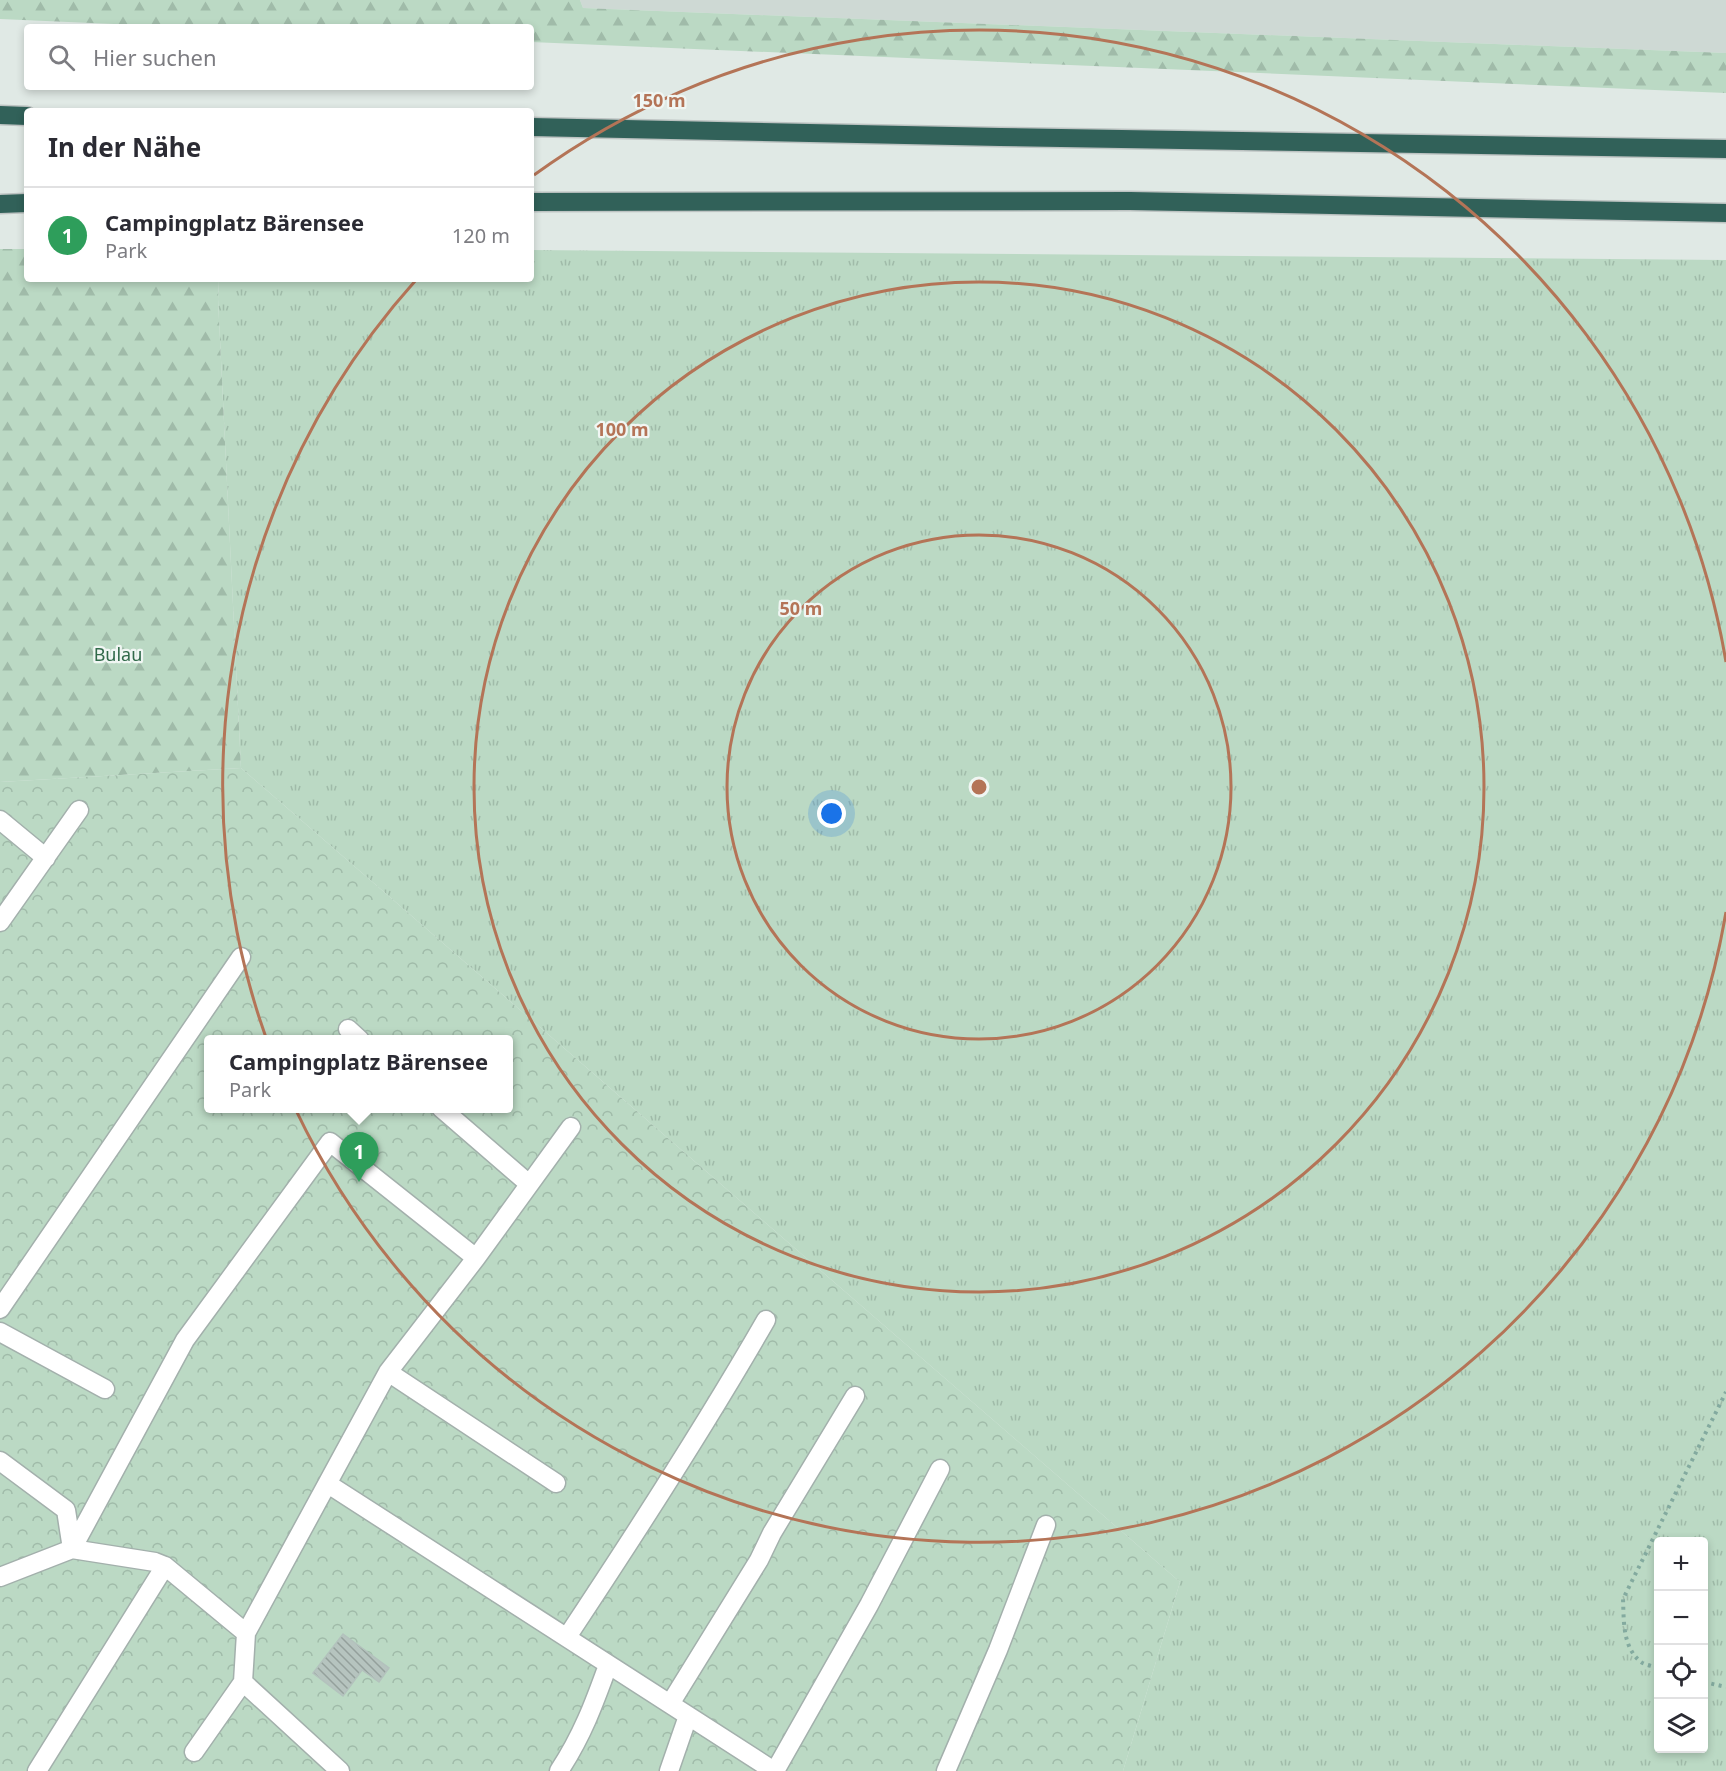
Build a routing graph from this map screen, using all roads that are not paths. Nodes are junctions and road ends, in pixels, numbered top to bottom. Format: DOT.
graph roads {
  1 [pos="0,114"];
  2 [pos="23,116"];
  3 [pos="534,127"];
  4 [pos="1726,149"];
  5 [pos="24,202"];
  6 [pos="534,202"];
  7 [pos="0,203"];
  8 [pos="1726,213"];
  9 [pos="79,810"];
  10 [pos="0,820"];
  11 [pos="46,858"];
  12 [pos="0,922"];
  13 [pos="241,957"];
  14 [pos="447,1113"];
  15 [pos="571,1127"];
  16 [pos="529,1184"];
  17 [pos="476,1258"];
  18 [pos="0,1309"];
  19 [pos="766,1320"];
  20 [pos="0,1332"];
  21 [pos="388,1372"];
  22 [pos="105,1389"];
  23 [pos="855,1396"];
  24 [pos="0,1461"];
  25 [pos="940,1469"];
  26 [pos="556,1483"];
  27 [pos="328,1484"];
  28 [pos="1046,1525"];
  29 [pos="72,1549"];
  30 [pos="165,1566"];
  31 [pos="0,1577"];
  32 [pos="246,1633"];
  33 [pos="567,1637"];
  34 [pos="608,1665"];
  35 [pos="243,1682"];
  36 [pos="670,1704"];
  37 [pos="688,1716"];
  38 [pos="194,1752"];
  39 [pos="37,1771"];
  40 [pos="340,1771"];
  41 [pos="559,1771"];
  42 [pos="669,1771"];
  43 [pos="775,1771"];
  44 [pos="946,1771"];
  1 -- 2 [label="highway"];
  3 -- 4 [label="highway"];
  5 -- 7 [label="highway"];
  6 -- 8 [label="highway"];
  9 -- 11 [label="lane"];
  10 -- 11 [label="lane"];
  11 -- 12 [label="lane"];
  13 -- 18 [label="lane"];
  14 -- 16 [label="lane"];
  15 -- 16 [label="lane"];
  16 -- 17 [label="lane"];
  17 -- 21 [label="lane"];
  17 -- 29 [label="lane"];
  19 -- 33 [label="lane"];
  20 -- 22 [label="lane"];
  21 -- 26 [label="lane"];
  21 -- 27 [label="lane"];
  23 -- 36 [label="lane"];
  24 -- 29 [label="lane"];
  25 -- 43 [label="lane"];
  27 -- 32 [label="lane"];
  27 -- 33 [label="lane"];
  28 -- 44 [label="lane"];
  29 -- 30 [label="lane"];
  29 -- 31 [label="lane"];
  30 -- 32 [label="lane"];
  30 -- 39 [label="lane"];
  32 -- 35 [label="lane"];
  33 -- 34 [label="lane"];
  34 -- 36 [label="lane"];
  34 -- 41 [label="lane"];
  35 -- 38 [label="lane"];
  35 -- 40 [label="lane"];
  36 -- 37 [label="lane"];
  37 -- 42 [label="lane"];
  37 -- 43 [label="lane"];
}
